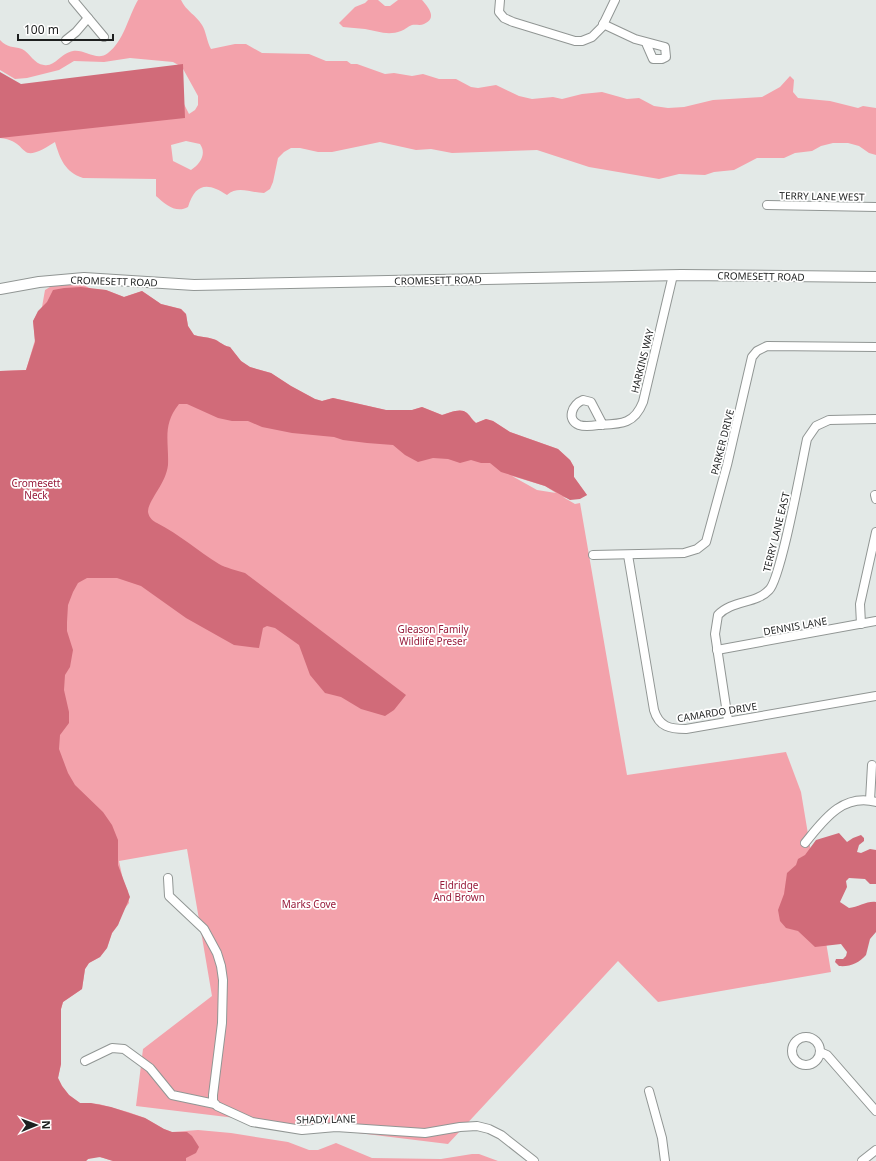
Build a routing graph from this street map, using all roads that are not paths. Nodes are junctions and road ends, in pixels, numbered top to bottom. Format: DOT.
graph roads {
  1 [pos="73,0"];
  2 [pos="500,0"];
  3 [pos="615,0"];
  4 [pos="88,18"];
  5 [pos="603,24"];
  6 [pos="104,37"];
  7 [pos="66,40"];
  8 [pos="646,43"];
  9 [pos="767,205"];
  10 [pos="876,207"];
  11 [pos="673,275"];
  12 [pos="876,277"];
  13 [pos="0,289"];
  14 [pos="876,347"];
  15 [pos="876,419"];
  16 [pos="603,425"];
  17 [pos="876,536"];
  18 [pos="593,555"];
  19 [pos="628,555"];
  20 [pos="876,621"];
  21 [pos="861,624"];
  22 [pos="717,650"];
  23 [pos="876,696"];
  24 [pos="728,720"];
  25 [pos="872,765"];
  26 [pos="873,801"];
  27 [pos="805,843"];
  28 [pos="168,878"];
  29 [pos="820,1052"];
  30 [pos="85,1061"];
  31 [pos="649,1091"];
  32 [pos="215,1104"];
  33 [pos="876,1111"];
  34 [pos="876,1150"];
  35 [pos="534,1161"];
  36 [pos="665,1161"];
  37 [pos="862,1161"];
  1 -- 4 [label="street"];
  2 -- 5 [label="street"];
  3 -- 5 [label="street"];
  4 -- 6 [label="street"];
  4 -- 7 [label="street"];
  5 -- 8 [label="street"];
  9 -- 10 [label="street, TERRY LANE WEST"];
  11 -- 12 [label="street, CROMESETT ROAD"];
  11 -- 13 [label="street, CROMESETT ROAD"];
  11 -- 16 [label="street, HARKINS WAY"];
  14 -- 19 [label="street, PARKER DRIVE"];
  15 -- 22 [label="street, TERRY LANE EAST"];
  17 -- 21 [label="street"];
  18 -- 19 [label="street, PARKER DRIVE"];
  19 -- 24 [label="street, CAMARDO DRIVE"];
  20 -- 21 [label="street, DENNIS LANE"];
  21 -- 22 [label="street, DENNIS LANE"];
  22 -- 24 [label="street, TERRY LANE EAST"];
  23 -- 24 [label="street, CAMARDO DRIVE"];
  25 -- 26 [label="street"];
  26 -- 27 [label="street"];
  28 -- 32 [label="street"];
  29 -- 33 [label="street"];
  30 -- 32 [label="street, SHADY LANE"];
  31 -- 36 [label="street"];
  32 -- 35 [label="street, SHADY LANE"];
  34 -- 37 [label="street"];
}
